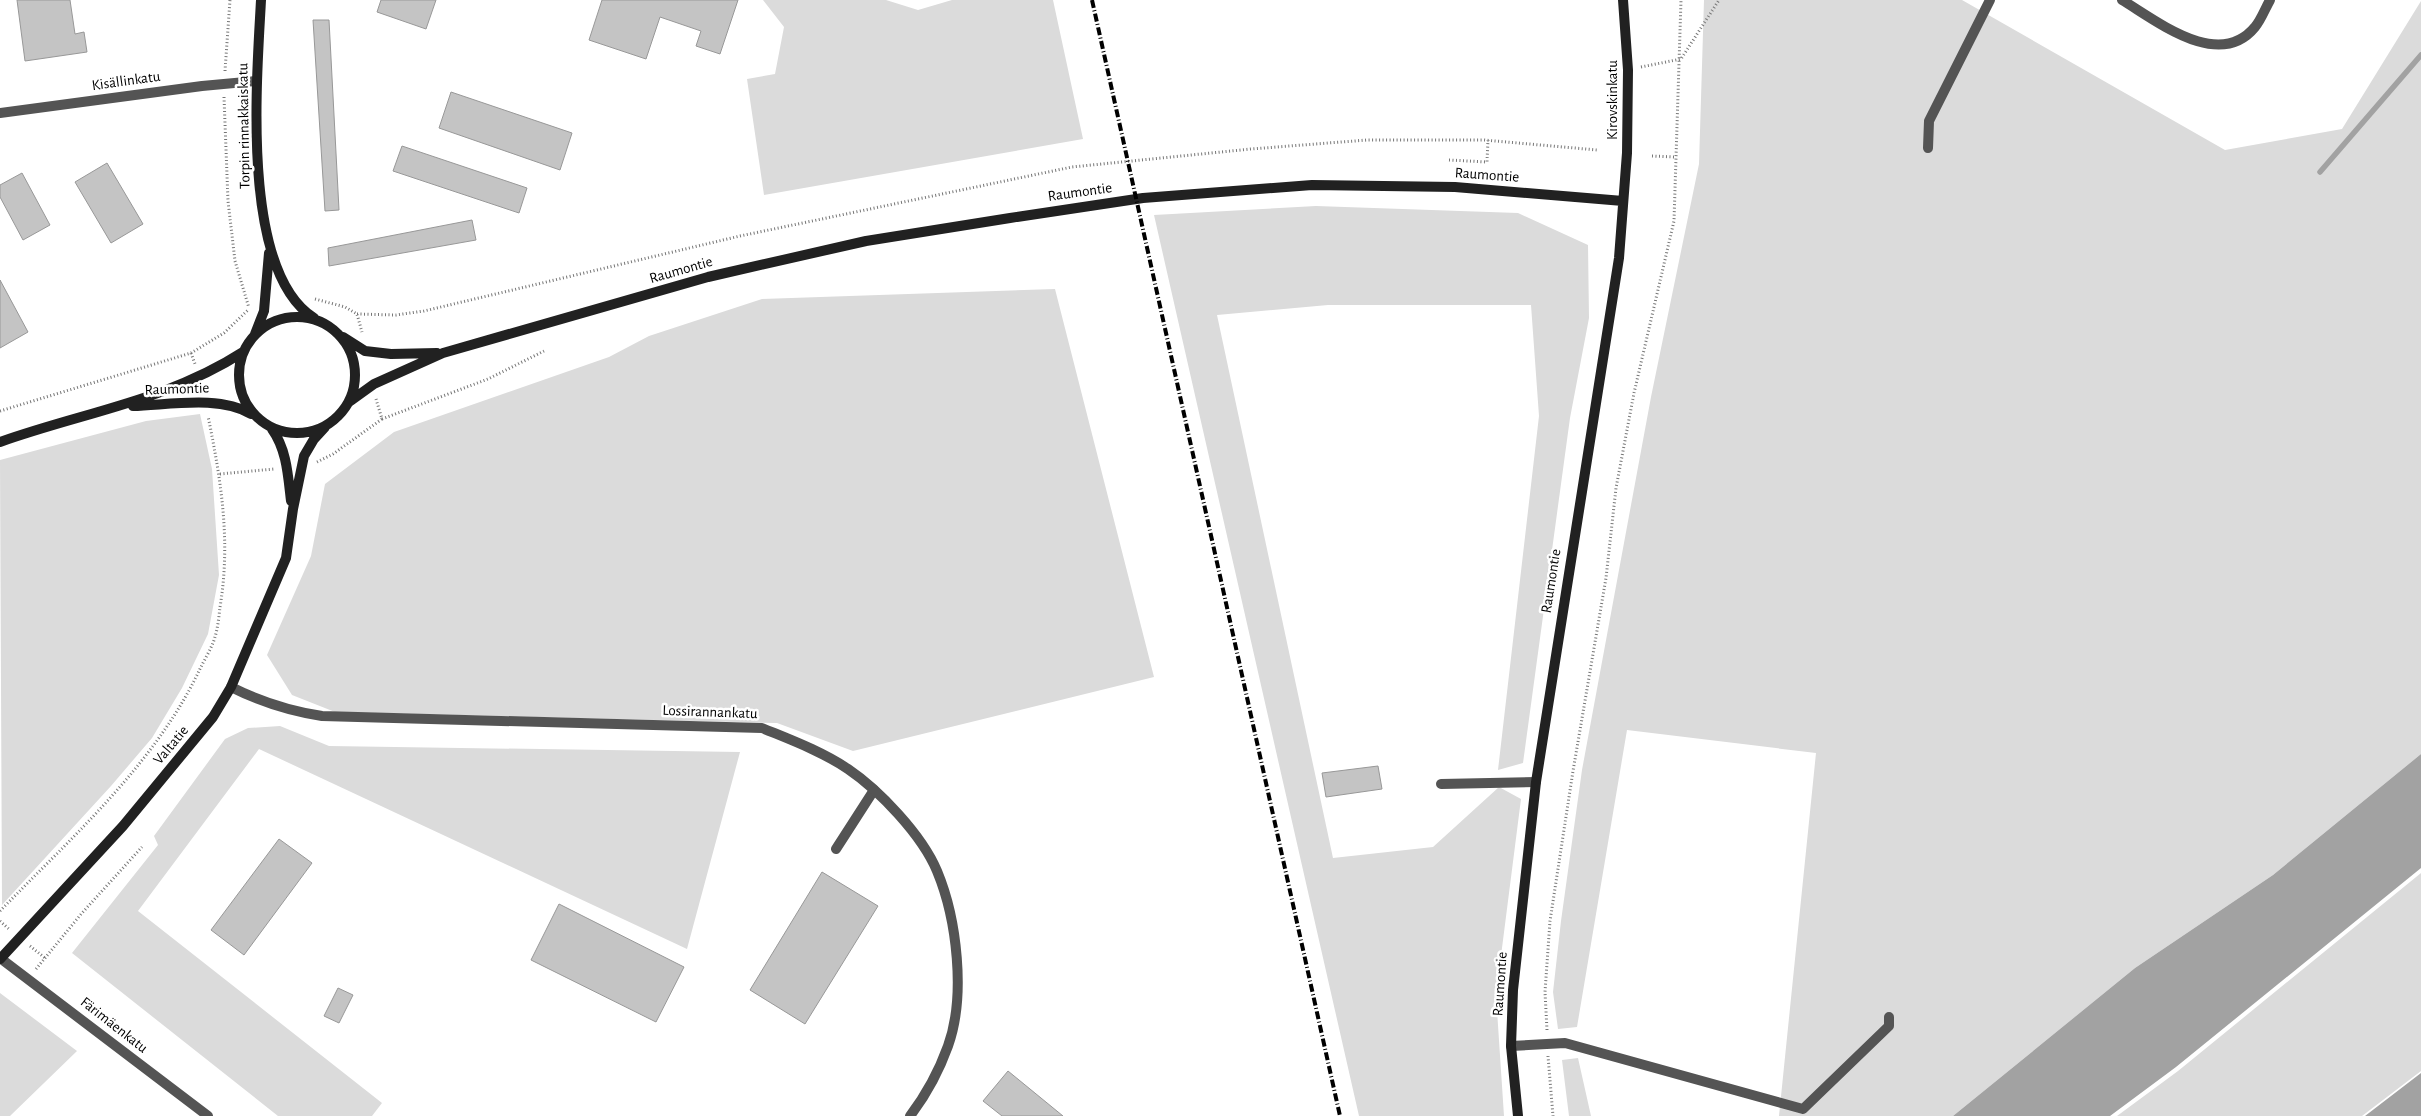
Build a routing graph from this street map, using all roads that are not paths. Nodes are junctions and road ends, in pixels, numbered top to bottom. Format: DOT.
graph roads {
  1 [pos="261,0"];
  2 [pos="1623,0"];
  3 [pos="1990,0"];
  4 [pos="2122,0"];
  5 [pos="2270,0"];
  6 [pos="257,81"];
  7 [pos="0,113"];
  8 [pos="1928,148"];
  9 [pos="1623,201"];
  10 [pos="270,252"];
  11 [pos="319,321"];
  12 [pos="336,332"];
  13 [pos="253,336"];
  14 [pos="244,352"];
  15 [pos="443,353"];
  16 [pos="349,402"];
  17 [pos="124,406"];
  18 [pos="258,419"];
  19 [pos="325,427"];
  20 [pos="272,428"];
  21 [pos="0,442"];
  22 [pos="292,509"];
  23 [pos="231,687"];
  24 [pos="1536,782"];
  25 [pos="1441,784"];
  26 [pos="874,790"];
  27 [pos="836,849"];
  28 [pos="0,959"];
  29 [pos="1889,1017"];
  30 [pos="1511,1046"];
  31 [pos="208,1116"];
  32 [pos="910,1116"];
  33 [pos="1518,1116"];
  1 -- 6 [label="street, Torpin rinnakkaiskatu"];
  2 -- 9 [label="street, Kirovskinkatu"];
  3 -- 8 [label="street"];
  4 -- 5 [label="street"];
  6 -- 7 [label="street, Kisällinkatu"];
  6 -- 10 [label="street, Torpin rinnakkaiskatu"];
  9 -- 15 [label="street, Raumontie"];
  9 -- 24 [label="street, Raumontie"];
  10 -- 11 [label="street, Torpin rinnakkaiskatu"];
  10 -- 13 [label="street, Torpin rinnakkaiskatu"];
  11 -- 12 [label="street"];
  11 -- 13 [label="street"];
  12 -- 15 [label="street, Raumontie"];
  12 -- 16 [label="street"];
  13 -- 14 [label="street"];
  14 -- 17 [label="street, Raumontie"];
  14 -- 18 [label="street"];
  15 -- 16 [label="street, Raumontie"];
  16 -- 19 [label="street"];
  17 -- 18 [label="street, Raumontie"];
  17 -- 21 [label="street, Raumontie"];
  18 -- 20 [label="street"];
  19 -- 20 [label="street"];
  19 -- 22 [label="street, Valtatie"];
  20 -- 22 [label="street, Valtatie"];
  22 -- 23 [label="street, Valtatie"];
  23 -- 26 [label="street, Lossirannankatu"];
  23 -- 28 [label="street, Valtatie"];
  24 -- 25 [label="street"];
  24 -- 30 [label="street, Raumontie"];
  26 -- 27 [label="street"];
  26 -- 32 [label="street, Lossirannankatu"];
  28 -- 31 [label="street, Färimäenkatu"];
  29 -- 30 [label="street"];
  30 -- 33 [label="street, Raumontie"];
}
